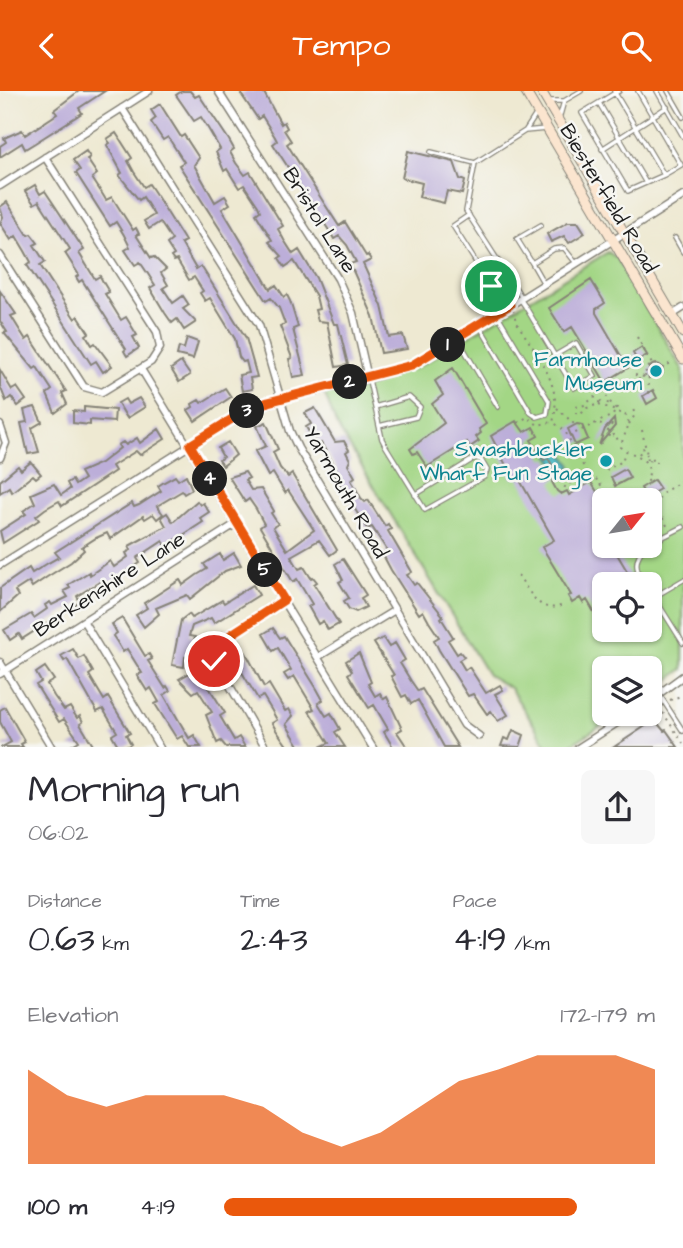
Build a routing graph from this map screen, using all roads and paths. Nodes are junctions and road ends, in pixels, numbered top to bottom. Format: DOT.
graph roads {
  1 [pos="149,91"];
  2 [pos="218,91"];
  3 [pos="525,91"];
  4 [pos="541,91"];
  5 [pos="581,91"];
  6 [pos="638,91"];
  7 [pos="657,91"];
  8 [pos="668,91"];
  9 [pos="616,92"];
  10 [pos="547,101"];
  11 [pos="564,101"];
  12 [pos="599,103"];
  13 [pos="667,107"];
  14 [pos="122,108"];
  15 [pos="538,113"];
  16 [pos="652,117"];
  17 [pos="683,117"];
  18 [pos="558,121"];
  19 [pos="675,122"];
  20 [pos="636,127"];
  21 [pos="547,129"];
  22 [pos="525,131"];
  23 [pos="683,136"];
  24 [pos="620,137"];
  25 [pos="602,149"];
  26 [pos="431,152"];
  27 [pos="45,157"];
  28 [pos="475,163"];
  29 [pos="664,174"];
  30 [pos="646,183"];
  31 [pos="0,186"];
  32 [pos="683,196"];
  33 [pos="469,215"];
  34 [pos="541,225"];
  35 [pos="624,233"];
  36 [pos="675,238"];
  37 [pos="614,239"];
  38 [pos="683,252"];
  39 [pos="0,255"];
  40 [pos="532,263"];
  41 [pos="576,263"];
  42 [pos="507,275"];
  43 [pos="496,282"];
  44 [pos="544,284"];
  45 [pos="521,298"];
  46 [pos="510,305"];
  47 [pos="683,308"];
  48 [pos="497,314"];
  49 [pos="672,315"];
  50 [pos="479,325"];
  51 [pos="683,334"];
  52 [pos="637,337"];
  53 [pos="458,339"];
  54 [pos="554,356"];
  55 [pos="648,356"];
  56 [pos="640,359"];
  57 [pos="683,359"];
  58 [pos="671,363"];
  59 [pos="662,368"];
  60 [pos="141,369"];
  61 [pos="635,375"];
  62 [pos="647,375"];
  63 [pos="368,378"];
  64 [pos="632,383"];
  65 [pos="606,390"];
  66 [pos="648,393"];
  67 [pos="280,398"];
  68 [pos="599,402"];
  69 [pos="614,405"];
  70 [pos="618,405"];
  71 [pos="375,407"];
  72 [pos="498,407"];
  73 [pos="557,408"];
  74 [pos="633,409"];
  75 [pos="617,412"];
  76 [pos="636,414"];
  77 [pos="627,416"];
  78 [pos="599,423"];
  79 [pos="574,424"];
  80 [pos="612,424"];
  81 [pos="629,424"];
  82 [pos="0,425"];
  83 [pos="379,426"];
  84 [pos="605,429"];
  85 [pos="642,430"];
  86 [pos="568,436"];
  87 [pos="621,443"];
  88 [pos="190,445"];
  89 [pos="626,451"];
  90 [pos="639,455"];
  91 [pos="0,458"];
  92 [pos="648,460"];
  93 [pos="607,470"];
  94 [pos="588,475"];
  95 [pos="683,480"];
  96 [pos="649,484"];
  97 [pos="602,488"];
  98 [pos="561,494"];
  99 [pos="415,495"];
  100 [pos="662,495"];
  101 [pos="662,516"];
  102 [pos="237,523"];
  103 [pos="683,527"];
  104 [pos="671,531"];
  105 [pos="662,536"];
  106 [pos="0,565"];
  107 [pos="518,575"];
  108 [pos="683,580"];
  109 [pos="662,592"];
  110 [pos="284,600"];
  111 [pos="565,604"];
  112 [pos="662,610"];
  113 [pos="395,611"];
  114 [pos="84,622"];
  115 [pos="683,643"];
  116 [pos="318,657"];
  117 [pos="0,662"];
  118 [pos="3,672"];
  119 [pos="683,676"];
  120 [pos="662,692"];
  121 [pos="683,695"];
  122 [pos="662,699"];
  123 [pos="670,700"];
  124 [pos="662,710"];
  125 [pos="612,726"];
  126 [pos="683,731"];
  127 [pos="479,736"];
  128 [pos="683,743"];
  129 [pos="52,747"];
  130 [pos="160,747"];
  131 [pos="266,747"];
  132 [pos="373,747"];
  133 [pos="578,747"];
  1 -- 14 [label="street"];
  2 -- 63 [label="street, Bristol Lane"];
  3 -- 15 [label="main road, Biesterfield Road"];
  4 -- 10 [label="main road, Biesterfield Road"];
  5 -- 11 [label="lane"];
  6 -- 16 [label="lane"];
  7 -- 13 [label="lane"];
  8 -- 17 [label="lane"];
  9 -- 12 [label="lane"];
  9 -- 20 [label="lane"];
  10 -- 11 [label="lane"];
  10 -- 18 [label="main road, Biesterfield Road"];
  11 -- 18 [label="lane"];
  12 -- 24 [label="lane"];
  12 -- 25 [label="lane"];
  13 -- 16 [label="lane"];
  13 -- 19 [label="lane"];
  14 -- 27 [label="street"];
  14 -- 67 [label="street, Yarmouth Road"];
  15 -- 21 [label="main road, Biesterfield Road"];
  15 -- 22 [label="lane"];
  16 -- 20 [label="lane"];
  16 -- 29 [label="lane"];
  17 -- 19 [label="lane"];
  18 -- 35 [label="main road, Biesterfield Road"];
  19 -- 23 [label="lane"];
  20 -- 24 [label="lane"];
  20 -- 29 [label="lane"];
  21 -- 22 [label="lane"];
  21 -- 37 [label="main road, Biesterfield Road"];
  22 -- 28 [label="lane"];
  24 -- 25 [label="lane"];
  24 -- 30 [label="lane"];
  25 -- 30 [label="lane"];
  26 -- 28 [label="lane"];
  27 -- 31 [label="street"];
  27 -- 60 [label="street"];
  28 -- 33 [label="lane"];
  29 -- 30 [label="lane"];
  32 -- 35 [label="street"];
  33 -- 42 [label="lane"];
  33 -- 43 [label="lane"];
  34 -- 40 [label="lane"];
  35 -- 37 [label="street"];
  35 -- 49 [label="main road, Biesterfield Road"];
  36 -- 38 [label="lane"];
  37 -- 41 [label="street"];
  37 -- 57 [label="main road, Biesterfield Road"];
  39 -- 60 [label="street"];
  40 -- 41 [label="lane"];
  40 -- 44 [label="lane"];
  41 -- 44 [label="street"];
  42 -- 43 [label="lane"];
  42 -- 45 [label="lane"];
  43 -- 46 [label="path"];
  44 -- 45 [label="street"];
  45 -- 46 [label="street"];
  45 -- 54 [label="lane"];
  46 -- 48 [label="street"];
  46 -- 73 [label="path"];
  47 -- 49 [label="street"];
  48 -- 50 [label="street"];
  48 -- 50 [label="lane"];
  49 -- 51 [label="main road, Biesterfield Road"];
  50 -- 53 [label="street"];
  52 -- 55 [label="path"];
  53 -- 63 [label="street"];
  53 -- 72 [label="lane"];
  54 -- 54 [label="lane"];
  55 -- 56 [label="path"];
  55 -- 62 [label="path"];
  58 -- 59 [label="path"];
  60 -- 88 [label="street"];
  61 -- 62 [label="path"];
  62 -- 64 [label="path"];
  62 -- 66 [label="path"];
  63 -- 67 [label="street"];
  63 -- 71 [label="lane"];
  65 -- 69 [label="path"];
  67 -- 88 [label="street"];
  67 -- 113 [label="street, Yarmouth Road"];
  68 -- 68 [label="path"];
  68 -- 69 [label="path"];
  68 -- 75 [label="path"];
  69 -- 75 [label="path"];
  70 -- 75 [label="path"];
  71 -- 83 [label="lane"];
  71 -- 83 [label="lane"];
  73 -- 79 [label="path"];
  73 -- 86 [label="path"];
  74 -- 76 [label="path"];
  75 -- 77 [label="path"];
  75 -- 78 [label="path"];
  76 -- 77 [label="path"];
  76 -- 81 [label="path"];
  77 -- 81 [label="path"];
  78 -- 84 [label="path"];
  78 -- 86 [label="path"];
  80 -- 87 [label="path"];
  81 -- 87 [label="path"];
  82 -- 91 [label="street"];
  83 -- 99 [label="lane"];
  85 -- 92 [label="path"];
  86 -- 94 [label="path"];
  87 -- 89 [label="path"];
  88 -- 102 [label="street"];
  88 -- 106 [label="street"];
  89 -- 90 [label="path"];
  89 -- 93 [label="path"];
  90 -- 92 [label="path"];
  90 -- 92 [label="path"];
  92 -- 96 [label="path"];
  94 -- 97 [label="path"];
  94 -- 98 [label="path"];
  95 -- 100 [label="path"];
  99 -- 99 [label="lane"];
  101 -- 104 [label="path"];
  102 -- 110 [label="street"];
  102 -- 114 [label="street, Berkenshire Lane"];
  103 -- 104 [label="lane"];
  104 -- 105 [label="lane"];
  107 -- 111 [label="path"];
  108 -- 109 [label="lane"];
  110 -- 116 [label="street"];
  110 -- 131 [label="street"];
  112 -- 115 [label="lane"];
  113 -- 116 [label="street"];
  113 -- 127 [label="street, Yarmouth Road"];
  114 -- 118 [label="street, Berkenshire Lane"];
  114 -- 130 [label="street"];
  116 -- 132 [label="street"];
  117 -- 118 [label="street"];
  118 -- 129 [label="street"];
  119 -- 120 [label="street"];
  121 -- 123 [label="path"];
  122 -- 126 [label="lane"];
  124 -- 128 [label="path"];
  125 -- 133 [label="street"];
}
